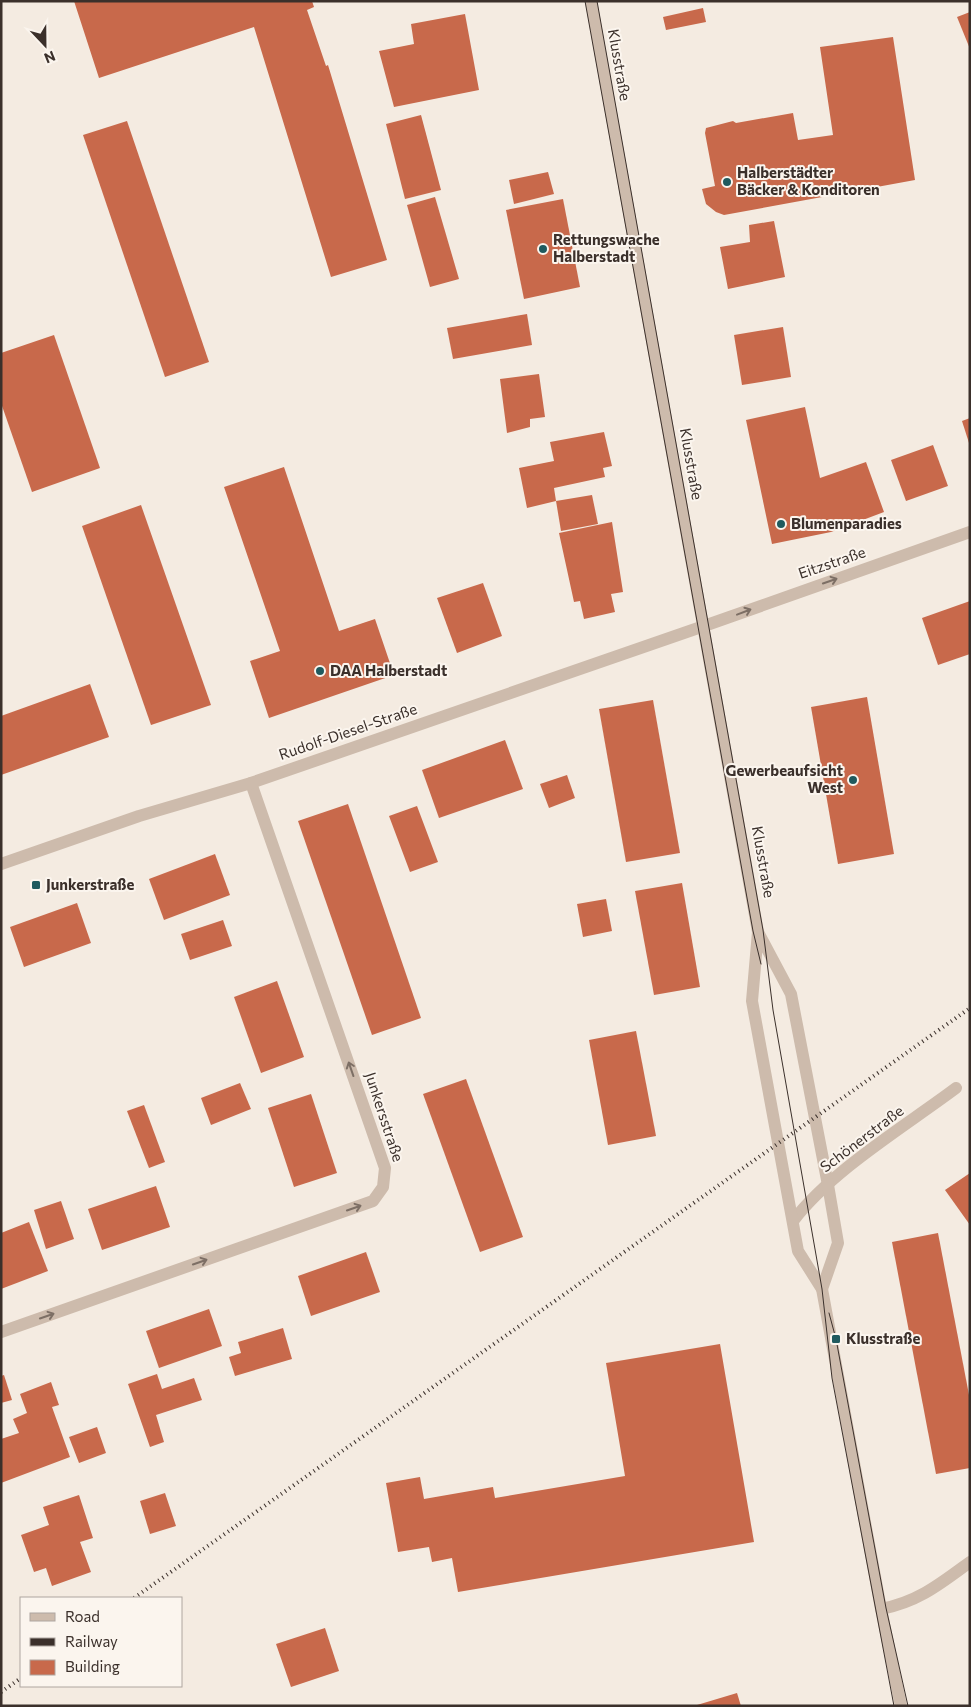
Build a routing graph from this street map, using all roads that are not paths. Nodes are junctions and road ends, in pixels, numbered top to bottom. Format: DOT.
graph roads {
  1 [pos="591,1"];
  2 [pos="970,532"];
  3 [pos="704,626"];
  4 [pos="251,783"];
  5 [pos="1,864"];
  6 [pos="758,932"];
  7 [pos="956,1088"];
  8 [pos="828,1185"];
  9 [pos="793,1221"];
  10 [pos="822,1289"];
  11 [pos="1,1332"];
  12 [pos="970,1562"];
  13 [pos="881,1609"];
  14 [pos="901,1706"];
  1 -- 3 [label="street, Klusstraße"];
  3 -- 2 [label="street, Eitzstraße, one-way"];
  3 -- 4 [label="street, Rudolf-Diesel-Straße"];
  3 -- 6 [label="street, Klusstraße"];
  4 -- 5 [label="street, Rudolf-Diesel-Straße"];
  11 -- 4 [label="street, Junkersstraße, one-way"];
  6 -- 8 [label="street, Klusstraße"];
  6 -- 9 [label="street, Klusstraße"];
  7 -- 8 [label="street, Schönerstraße"];
  8 -- 9 [label="street, Schönerstraße"];
  8 -- 10 [label="street, Klusstraße"];
  9 -- 10 [label="street, Klusstraße"];
  10 -- 13 [label="street, Klusstraße"];
  12 -- 13 [label="street"];
  13 -- 14 [label="street, Klusstraße"];
}
